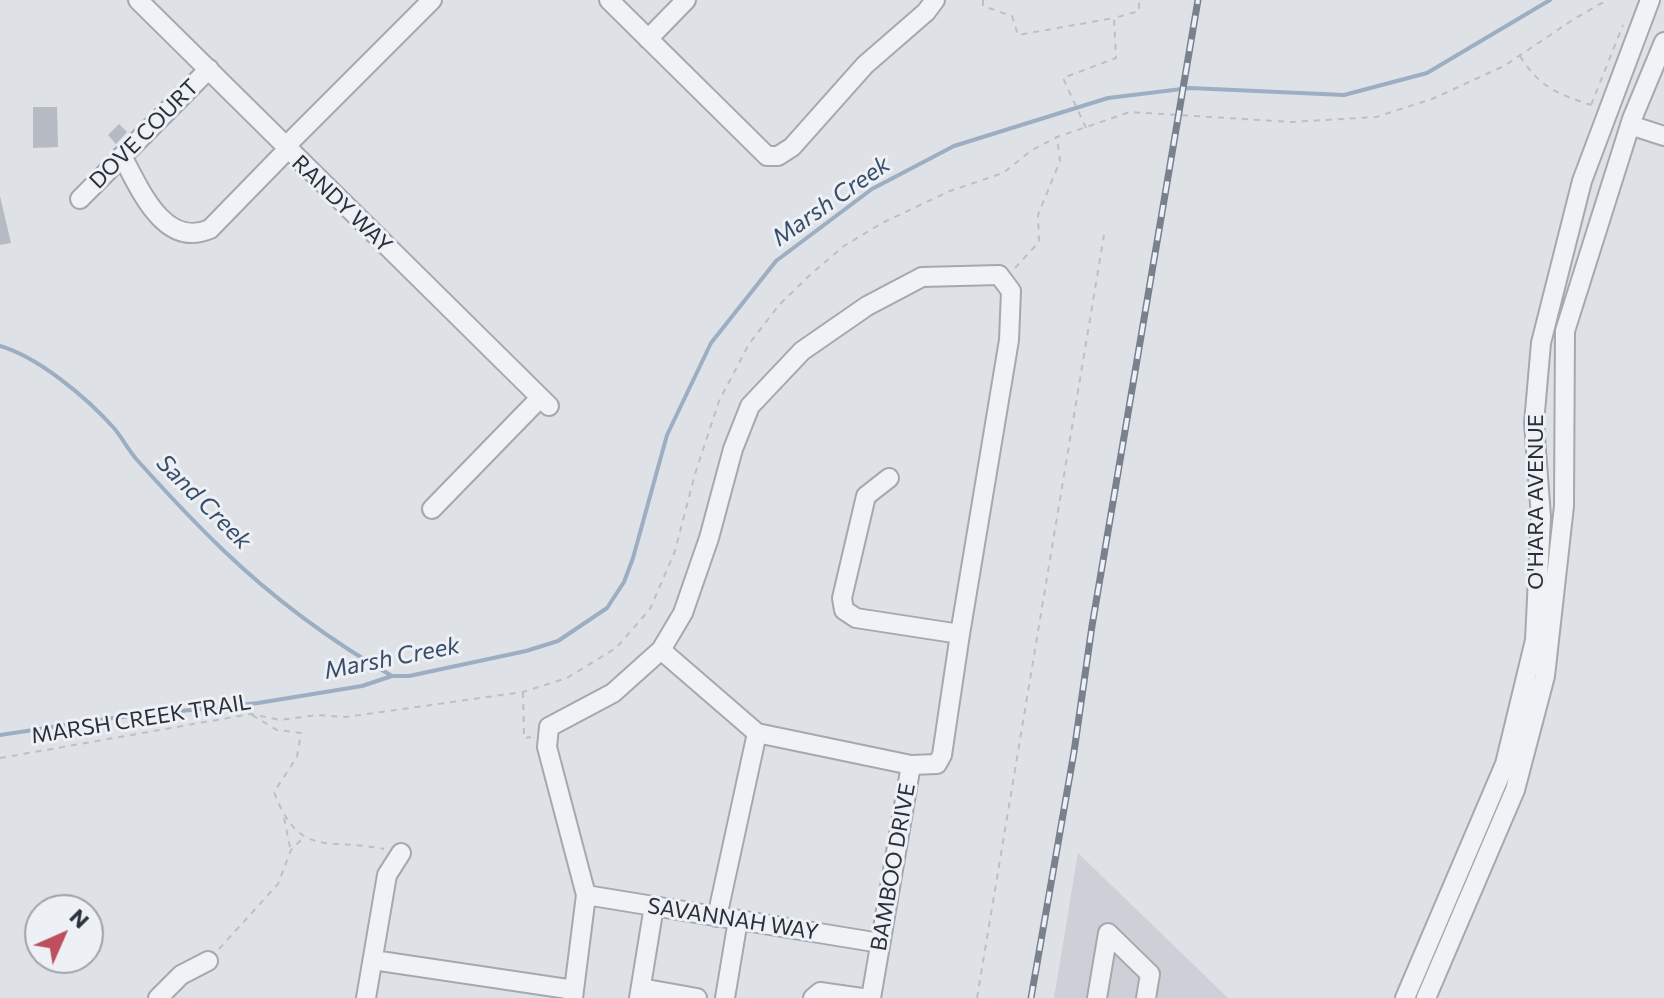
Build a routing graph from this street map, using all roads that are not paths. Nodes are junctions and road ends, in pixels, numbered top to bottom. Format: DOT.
graph roads {
  1 [pos="138,0"];
  2 [pos="432,0"];
  3 [pos="609,0"];
  4 [pos="686,0"];
  5 [pos="935,0"];
  6 [pos="1650,0"];
  7 [pos="648,39"];
  8 [pos="1664,42"];
  9 [pos="209,69"];
  10 [pos="1630,125"];
  11 [pos="1664,136"];
  12 [pos="286,149"];
  13 [pos="122,156"];
  14 [pos="80,199"];
  15 [pos="889,478"];
  16 [pos="432,509"];
  17 [pos="960,634"];
  18 [pos="661,650"];
  19 [pos="757,733"];
  20 [pos="911,765"];
  21 [pos="401,853"];
  22 [pos="586,895"];
  23 [pos="654,906"];
  24 [pos="717,917"];
  25 [pos="738,920"];
  26 [pos="880,943"];
  27 [pos="373,960"];
  28 [pos="208,961"];
  29 [pos="640,993"];
  30 [pos="573,994"];
  31 [pos="158,998"];
  32 [pos="366,998"];
  33 [pos="697,998"];
  34 [pos="725,998"];
  35 [pos="813,998"];
  36 [pos="862,998"];
  37 [pos="871,998"];
  38 [pos="1097,998"];
  39 [pos="1146,998"];
  40 [pos="1405,998"];
  41 [pos="1426,998"];
  1 -- 9 [label="street, RANDY WAY"];
  2 -- 12 [label="street"];
  3 -- 7 [label="street"];
  4 -- 7 [label="street"];
  5 -- 7 [label="street"];
  6 -- 40 [label="street, O'HARA AVENUE"];
  8 -- 10 [label="street, O'HARA AVENUE"];
  9 -- 12 [label="street, RANDY WAY"];
  9 -- 13 [label="street, DOVE COURT"];
  10 -- 11 [label="street"];
  10 -- 41 [label="street, O'HARA AVENUE"];
  12 -- 13 [label="street"];
  12 -- 16 [label="street, RANDY WAY"];
  13 -- 14 [label="street, DOVE COURT"];
  15 -- 17 [label="street"];
  17 -- 18 [label="street"];
  17 -- 20 [label="street"];
  18 -- 19 [label="street, BAMBOO DRIVE"];
  18 -- 22 [label="street"];
  19 -- 20 [label="street, BAMBOO DRIVE"];
  19 -- 24 [label="street"];
  20 -- 26 [label="street, BAMBOO DRIVE"];
  21 -- 27 [label="street"];
  22 -- 23 [label="street, SAVANNAH WAY"];
  22 -- 30 [label="street"];
  23 -- 24 [label="street, SAVANNAH WAY"];
  23 -- 29 [label="street"];
  24 -- 25 [label="street, SAVANNAH WAY"];
  25 -- 26 [label="street, SAVANNAH WAY"];
  25 -- 34 [label="street"];
  26 -- 37 [label="street, BAMBOO DRIVE"];
  27 -- 30 [label="street"];
  27 -- 32 [label="street"];
  28 -- 31 [label="street"];
  29 -- 33 [label="street"];
  35 -- 36 [label="street"];
  38 -- 39 [label="street"];
}
